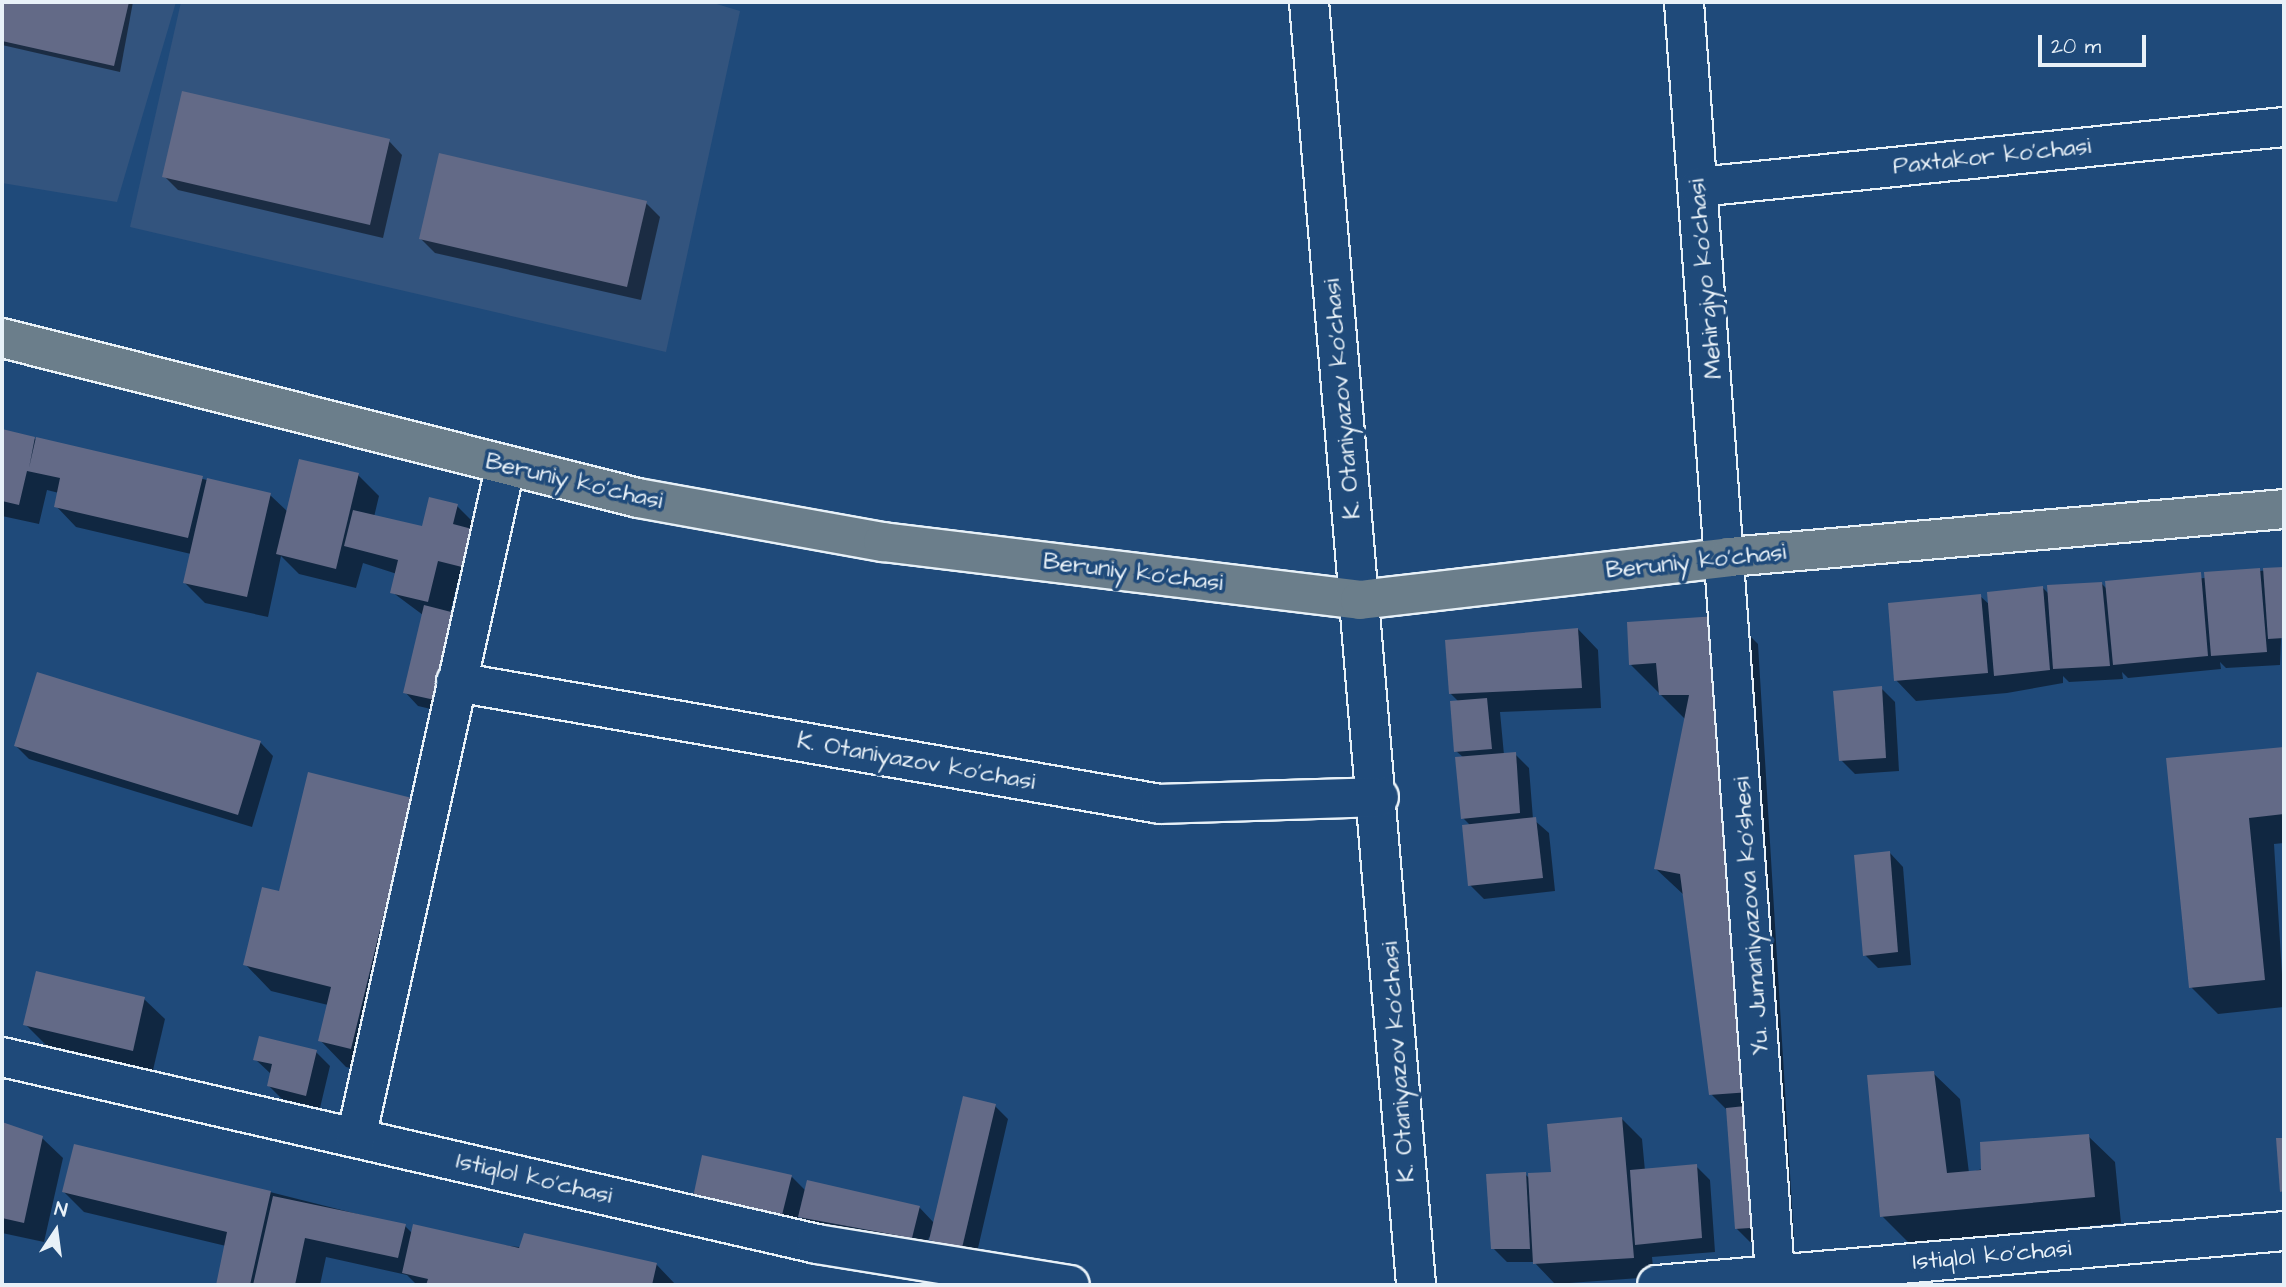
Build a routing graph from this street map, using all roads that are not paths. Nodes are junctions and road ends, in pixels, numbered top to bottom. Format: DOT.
graph roads {
  1 [pos="1309,2"];
  2 [pos="1684,2"];
  3 [pos="2284,127"];
  4 [pos="1699,187"];
  5 [pos="2,338"];
  6 [pos="505,468"];
  7 [pos="2284,509"];
  8 [pos="1729,557"];
  9 [pos="1360,600"];
  10 [pos="456,682"];
  11 [pos="1379,796"];
  12 [pos="2,1057"];
  13 [pos="356,1138"];
  14 [pos="2284,1231"];
  15 [pos="1775,1275"];
  16 [pos="1070,1285"];
  17 [pos="1416,1285"];
  18 [pos="1657,1285"];
  1 -- 9 [label="street, K. Otaniyazov ko'chasi"];
  2 -- 4 [label="street, Mehirgiyo ko'chasi"];
  3 -- 4 [label="street, Paxtakor ko'chasi"];
  4 -- 8 [label="street, Mehirgiyo ko'chasi"];
  5 -- 6 [label="main road, Beruniy ko'chasi"];
  6 -- 9 [label="main road, Beruniy ko'chasi"];
  6 -- 10 [label="street"];
  7 -- 8 [label="main road, Beruniy ko'chasi"];
  8 -- 9 [label="main road, Beruniy ko'chasi"];
  8 -- 15 [label="street, Yu. Jumaniyazova ko'shesi"];
  9 -- 11 [label="street, K. Otaniyazov ko'chasi"];
  10 -- 11 [label="street, K. Otaniyazov ko'chasi"];
  10 -- 13 [label="street"];
  11 -- 17 [label="street, K. Otaniyazov ko'chasi"];
  12 -- 13 [label="street, Istiqlol ko'chasi"];
  13 -- 16 [label="street, Istiqlol ko'chasi"];
  14 -- 15 [label="street, Istiqlol ko'chasi"];
  15 -- 18 [label="street, Istiqlol ko'chasi"];
}
